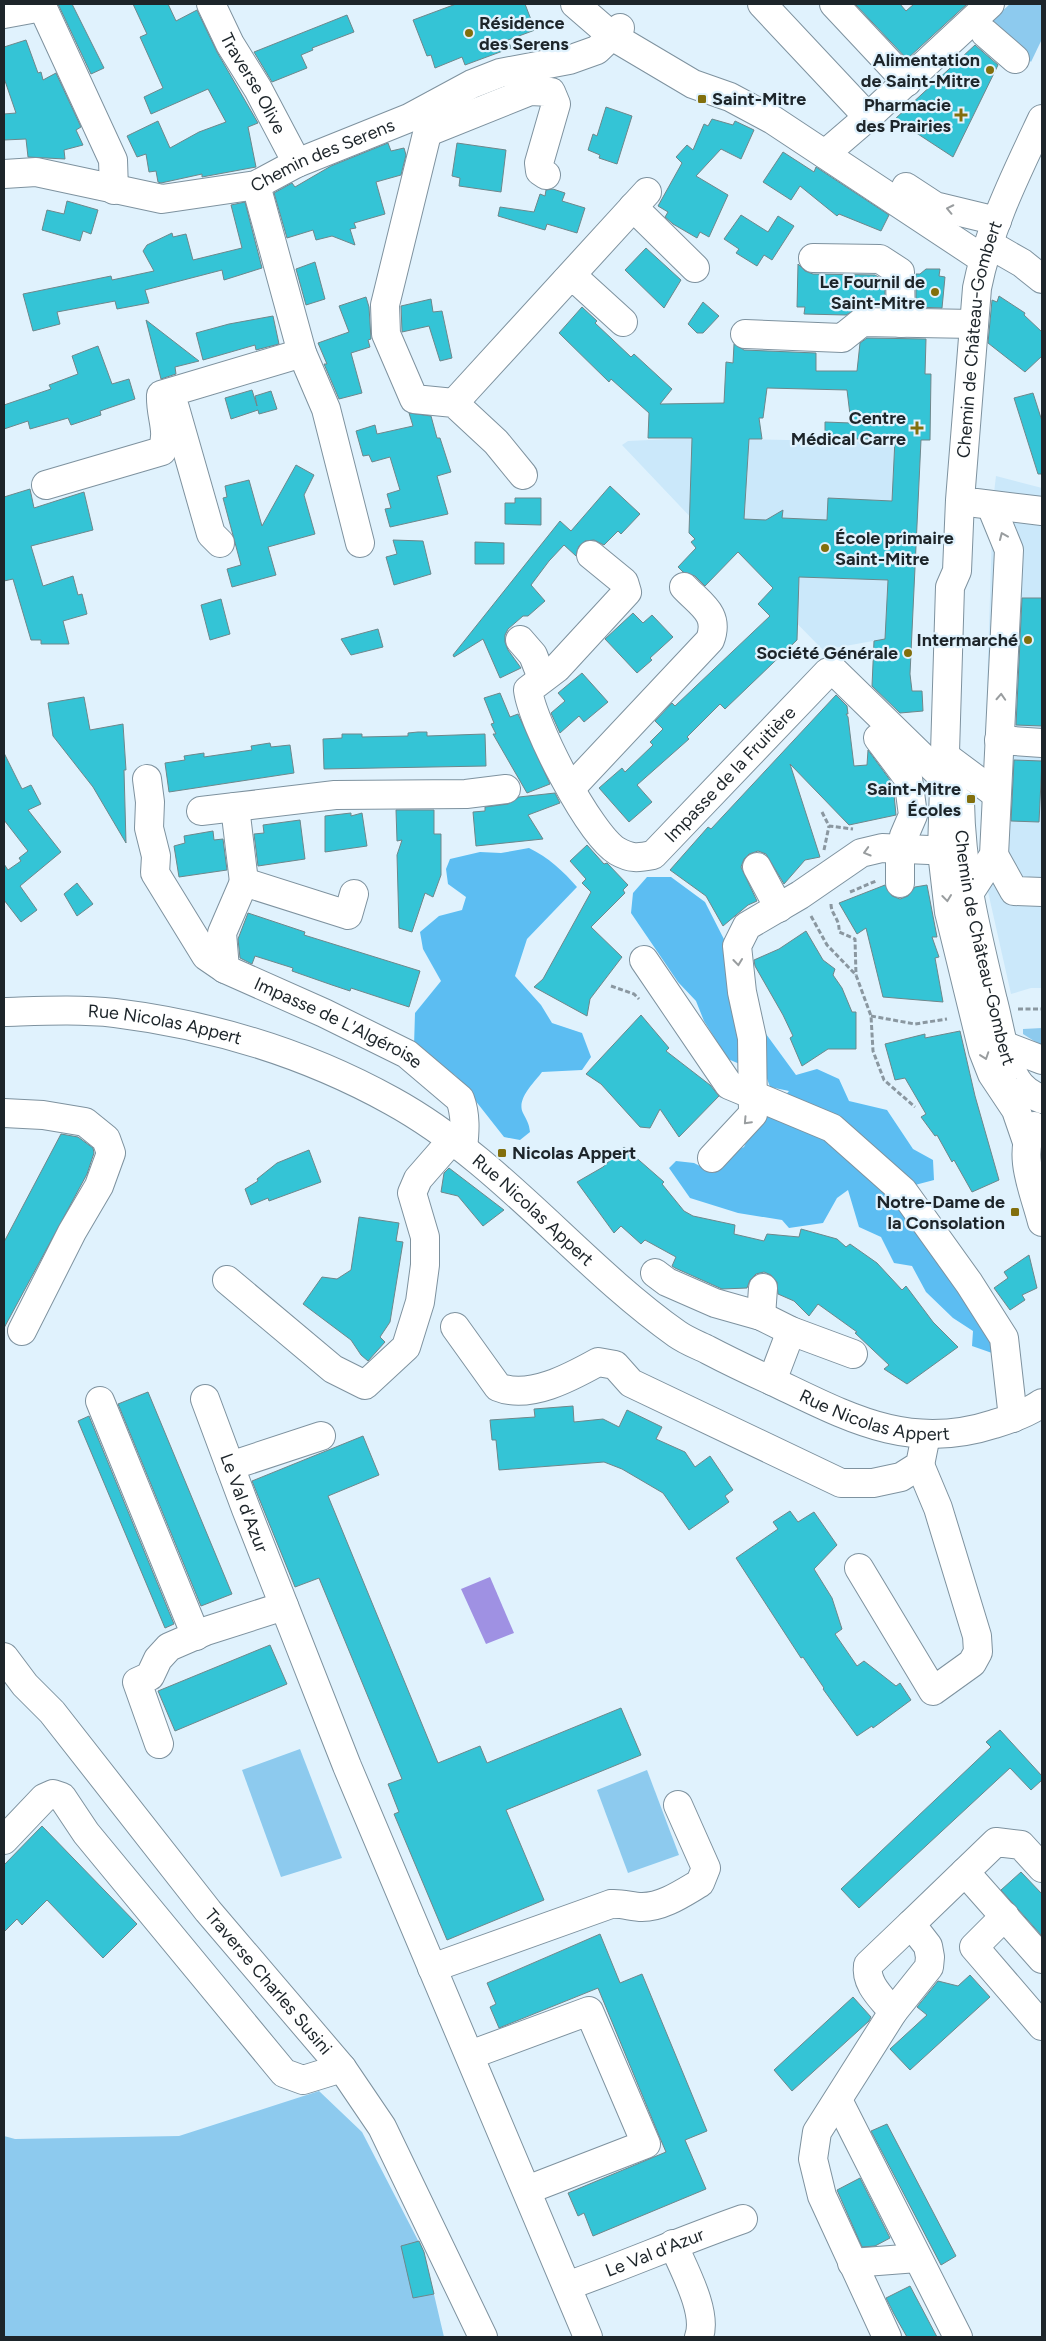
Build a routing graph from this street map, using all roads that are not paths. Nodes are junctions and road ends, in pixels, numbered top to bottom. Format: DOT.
graph roads {
  1 [pos="211,4"];
  2 [pos="575,4"];
  3 [pos="593,4"];
  4 [pos="762,4"];
  5 [pos="834,4"];
  6 [pos="990,4"];
  7 [pos="41,6"];
  8 [pos="4,14"];
  9 [pos="616,32"];
  10 [pos="985,33"];
  11 [pos="1015,59"];
  12 [pos="907,82"];
  13 [pos="434,105"];
  14 [pos="868,117"];
  15 [pos="1042,118"];
  16 [pos="428,132"];
  17 [pos="831,148"];
  18 [pos="297,163"];
  19 [pos="4,174"];
  20 [pos="546,175"];
  21 [pos="256,185"];
  22 [pos="114,190"];
  23 [pos="989,241"];
  24 [pos="813,258"];
  25 [pos="695,268"];
  26 [pos="1042,279"];
  27 [pos="566,281"];
  28 [pos="623,322"];
  29 [pos="901,323"];
  30 [pos="974,324"];
  31 [pos="745,334"];
  32 [pos="302,353"];
  33 [pos="170,392"];
  34 [pos="454,403"];
  35 [pos="523,475"];
  36 [pos="46,485"];
  37 [pos="960,500"];
  38 [pos="991,506"];
  39 [pos="1042,511"];
  40 [pos="360,542"];
  41 [pos="220,543"];
  42 [pos="591,554"];
  43 [pos="684,587"];
  44 [pos="520,640"];
  45 [pos="542,678"];
  46 [pos="878,738"];
  47 [pos="999,740"];
  48 [pos="1042,743"];
  49 [pos="147,779"];
  50 [pos="571,788"];
  51 [pos="506,789"];
  52 [pos="952,789"];
  53 [pos="996,794"];
  54 [pos="235,808"];
  55 [pos="201,811"];
  56 [pos="994,842"];
  57 [pos="895,849"];
  58 [pos="953,858"];
  59 [pos="757,867"];
  60 [pos="244,882"];
  61 [pos="900,883"];
  62 [pos="1042,892"];
  63 [pos="354,894"];
  64 [pos="968,895"];
  65 [pos="789,901"];
  66 [pos="224,956"];
  67 [pos="644,960"];
  68 [pos="4,1012"];
  69 [pos="1003,1045"];
  70 [pos="1042,1060"];
  71 [pos="444,1084"];
  72 [pos="752,1094"];
  73 [pos="1042,1100"];
  74 [pos="4,1113"];
  75 [pos="1042,1115"];
  76 [pos="450,1138"];
  77 [pos="1027,1142"];
  78 [pos="712,1158"];
  79 [pos="1042,1222"];
  80 [pos="655,1273"];
  81 [pos="227,1280"];
  82 [pos="763,1288"];
  83 [pos="761,1316"];
  84 [pos="455,1327"];
  85 [pos="791,1330"];
  86 [pos="22,1331"];
  87 [pos="853,1354"];
  88 [pos="772,1381"];
  89 [pos="205,1399"];
  90 [pos="100,1401"];
  91 [pos="1042,1403"];
  92 [pos="1013,1418"];
  93 [pos="926,1435"];
  94 [pos="321,1436"];
  95 [pos="920,1465"];
  96 [pos="230,1466"];
  97 [pos="859,1568"];
  98 [pos="284,1606"];
  99 [pos="196,1636"];
  100 [pos="4,1657"];
  101 [pos="159,1744"];
  102 [pos="678,1805"];
  103 [pos="4,1840"];
  104 [pos="1042,1868"];
  105 [pos="966,1872"];
  106 [pos="1005,1916"];
  107 [pos="911,1924"];
  108 [pos="1042,1959"];
  109 [pos="432,1968"];
  110 [pos="893,2012"];
  111 [pos="1042,2026"];
  112 [pos="470,2055"];
  113 [pos="342,2068"];
  114 [pos="838,2100"];
  115 [pos="527,2190"];
  116 [pos="743,2220"];
  117 [pos="673,2244"];
  118 [pos="917,2258"];
  119 [pos="852,2263"];
  120 [pos="567,2286"];
  121 [pos="483,2337"];
  122 [pos="588,2337"];
  123 [pos="699,2337"];
  124 [pos="887,2337"];
  125 [pos="958,2337"];
  1 -- 18 [label="street, Traverse Olive"];
  2 -- 9 [label="street"];
  3 -- 9 [label="street"];
  4 -- 14 [label="street"];
  5 -- 12 [label="street"];
  6 -- 12 [label="street"];
  7 -- 8 [label="street"];
  7 -- 22 [label="street"];
  9 -- 13 [label="street, Chemin des Serens"];
  9 -- 17 [label="street"];
  10 -- 11 [label="street"];
  12 -- 14 [label="street"];
  13 -- 16 [label="street"];
  13 -- 18 [label="street, Chemin des Serens"];
  14 -- 17 [label="street"];
  15 -- 23 [label="street, Chemin de Château-Gombert"];
  16 -- 20 [label="street"];
  16 -- 34 [label="street"];
  17 -- 23 [label="street"];
  23 -- 17 [label="street, one-way"];
  18 -- 21 [label="street, Chemin des Serens"];
  19 -- 22 [label="street, Chemin des Serens"];
  21 -- 22 [label="street, Chemin des Serens"];
  21 -- 32 [label="street"];
  23 -- 26 [label="street"];
  23 -- 30 [label="street, Chemin de Château-Gombert"];
  24 -- 29 [label="street"];
  25 -- 27 [label="street"];
  27 -- 28 [label="street"];
  27 -- 34 [label="street"];
  29 -- 30 [label="street"];
  29 -- 31 [label="street"];
  30 -- 37 [label="street, Chemin de Château-Gombert"];
  32 -- 33 [label="street"];
  32 -- 40 [label="street"];
  33 -- 36 [label="street"];
  33 -- 41 [label="street"];
  34 -- 35 [label="street"];
  37 -- 38 [label="street"];
  37 -- 52 [label="street, Chemin de Château-Gombert"];
  38 -- 39 [label="street"];
  47 -- 38 [label="street, one-way"];
  42 -- 45 [label="street"];
  43 -- 50 [label="street"];
  44 -- 45 [label="street"];
  45 -- 50 [label="street, Impasse de la Fruitière"];
  46 -- 57 [label="street"];
  47 -- 48 [label="street"];
  47 -- 53 [label="street"];
  49 -- 66 [label="street, Impasse de L'Algéroise"];
  50 -- 52 [label="street, Impasse de la Fruitière"];
  51 -- 54 [label="street"];
  52 -- 53 [label="street"];
  52 -- 56 [label="street"];
  52 -- 58 [label="street, Chemin de Château-Gombert"];
  53 -- 56 [label="street"];
  54 -- 55 [label="street"];
  54 -- 60 [label="street"];
  56 -- 62 [label="street"];
  56 -- 64 [label="street"];
  57 -- 58 [label="street"];
  57 -- 61 [label="street"];
  57 -- 65 [label="street, one-way"];
  58 -- 64 [label="street, Chemin de Château-Gombert"];
  58 -- 77 [label="street, Chemin de Château-Gombert, one-way"];
  59 -- 65 [label="street"];
  60 -- 63 [label="street"];
  60 -- 66 [label="street"];
  64 -- 69 [label="street, Chemin de Château-Gombert"];
  65 -- 72 [label="street, one-way"];
  66 -- 71 [label="street, Impasse de L'Algéroise"];
  67 -- 72 [label="street"];
  68 -- 76 [label="street, Rue Nicolas Appert"];
  69 -- 70 [label="street"];
  69 -- 73 [label="street, Chemin de Château-Gombert"];
  71 -- 76 [label="street"];
  71 -- 76 [label="street, Impasse de L'Algéroise"];
  72 -- 78 [label="street, one-way"];
  72 -- 92 [label="street"];
  74 -- 86 [label="street"];
  75 -- 77 [label="street"];
  76 -- 81 [label="street"];
  76 -- 88 [label="street, Rue Nicolas Appert"];
  77 -- 79 [label="street, Chemin de Château-Gombert"];
  80 -- 83 [label="street"];
  82 -- 83 [label="street"];
  83 -- 85 [label="street"];
  84 -- 95 [label="street"];
  85 -- 87 [label="street"];
  85 -- 88 [label="street"];
  88 -- 93 [label="street, Rue Nicolas Appert"];
  89 -- 96 [label="street, Le Val d'Azur"];
  90 -- 99 [label="street"];
  91 -- 92 [label="street, Rue Nicolas Appert"];
  92 -- 93 [label="street, Rue Nicolas Appert"];
  93 -- 95 [label="street"];
  94 -- 96 [label="street"];
  95 -- 97 [label="street"];
  96 -- 98 [label="street, Le Val d'Azur"];
  98 -- 99 [label="street"];
  98 -- 109 [label="street, Le Val d'Azur"];
  99 -- 101 [label="street"];
  100 -- 113 [label="street, Traverse Charles Susini"];
  102 -- 109 [label="street"];
  103 -- 113 [label="street"];
  104 -- 105 [label="street"];
  105 -- 106 [label="street"];
  105 -- 107 [label="street"];
  106 -- 108 [label="street"];
  106 -- 111 [label="street"];
  107 -- 110 [label="street"];
  107 -- 110 [label="street"];
  109 -- 112 [label="street, Le Val d'Azur"];
  110 -- 114 [label="street"];
  112 -- 115 [label="street, Le Val d'Azur"];
  112 -- 115 [label="street"];
  113 -- 121 [label="street, Traverse Charles Susini"];
  114 -- 118 [label="street"];
  114 -- 119 [label="street"];
  115 -- 120 [label="street, Le Val d'Azur"];
  116 -- 117 [label="street, Le Val d'Azur"];
  117 -- 120 [label="street, Le Val d'Azur"];
  117 -- 123 [label="street"];
  118 -- 119 [label="street"];
  118 -- 125 [label="street"];
  119 -- 124 [label="street"];
  120 -- 122 [label="street, Le Val d'Azur"];
}
